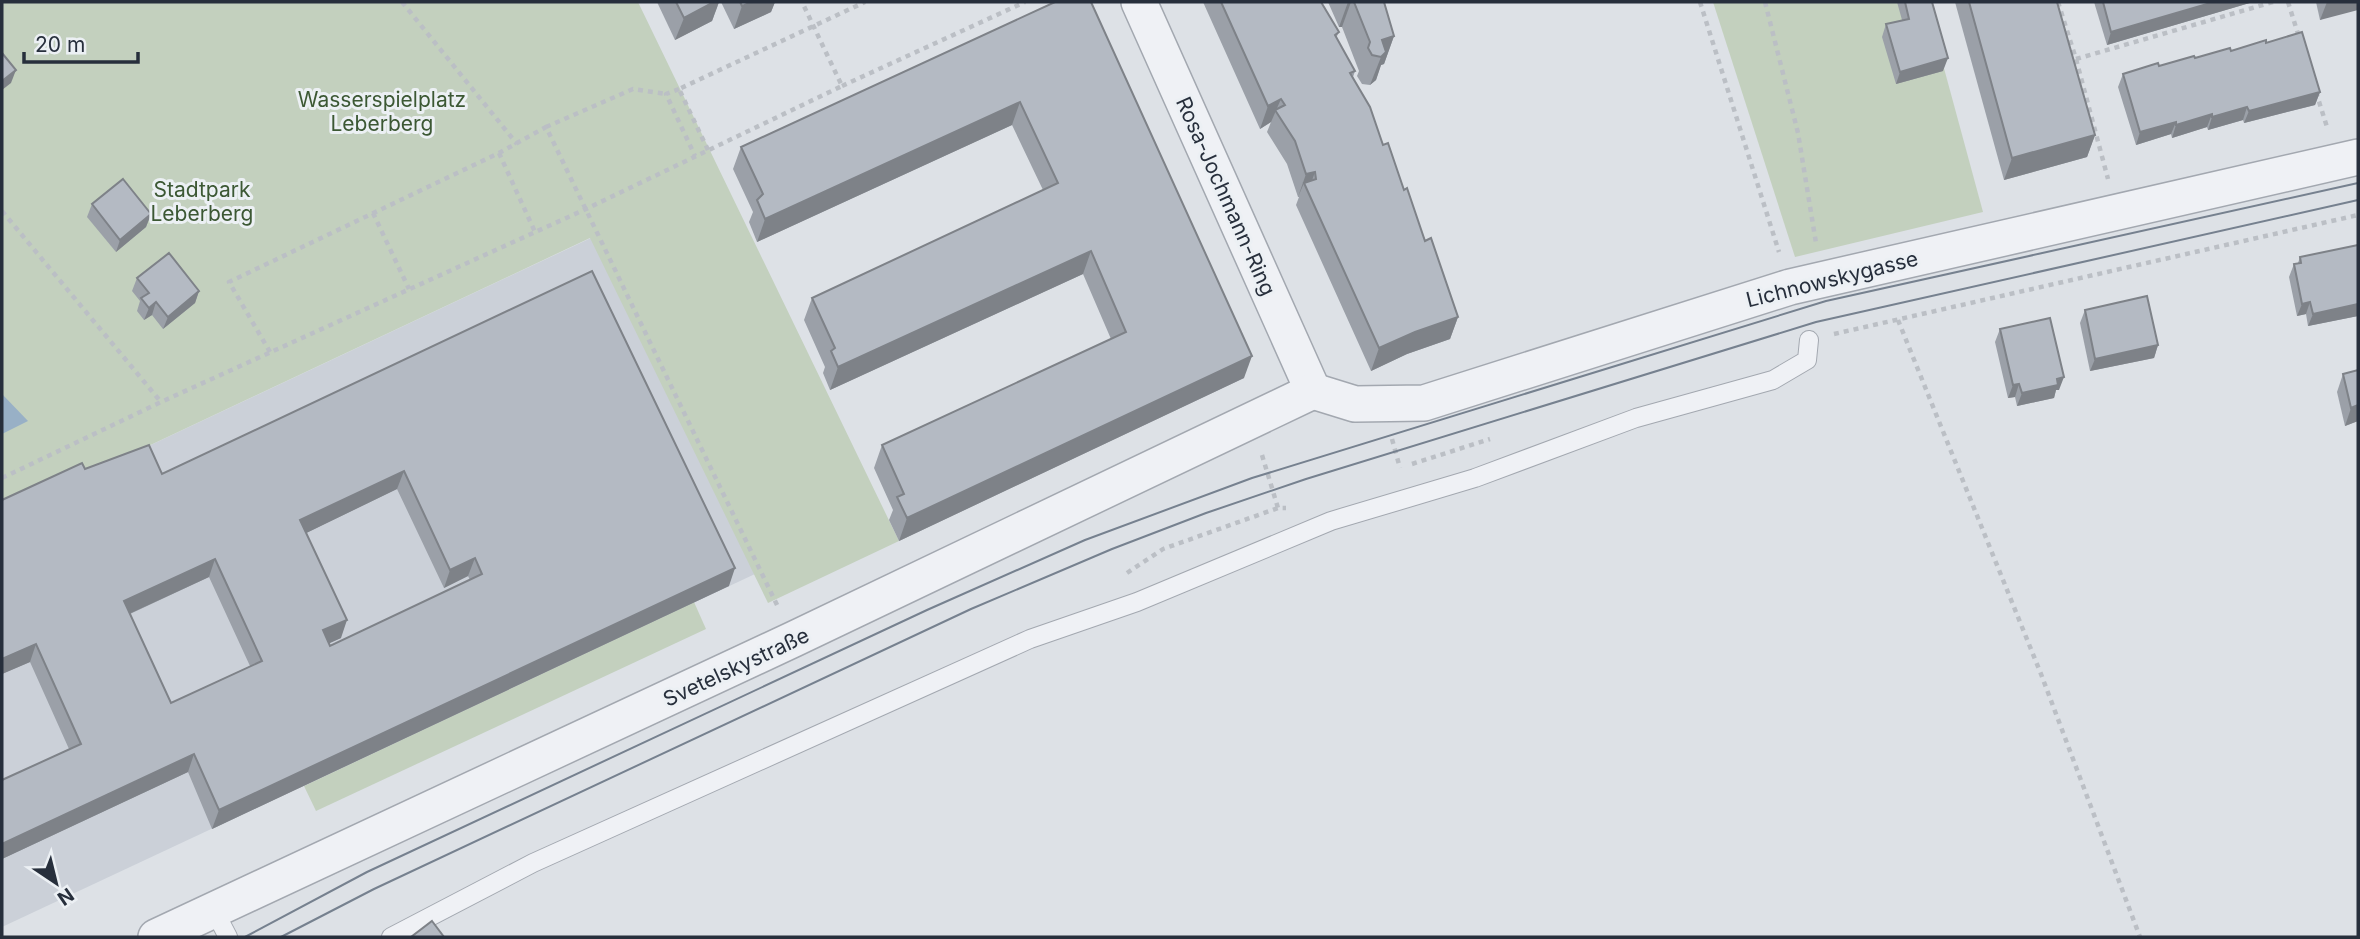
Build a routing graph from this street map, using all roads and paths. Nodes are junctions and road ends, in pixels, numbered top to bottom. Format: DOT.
graph roads {
  1 [pos="402,2"];
  2 [pos="802,2"];
  3 [pos="865,2"];
  4 [pos="1025,2"];
  5 [pos="1139,2"];
  6 [pos="1700,2"];
  7 [pos="1765,2"];
  8 [pos="2057,2"];
  9 [pos="2273,2"];
  10 [pos="2288,2"];
  11 [pos="814,26"];
  12 [pos="2300,40"];
  13 [pos="2076,59"];
  14 [pos="842,86"];
  15 [pos="678,89"];
  16 [pos="2316,90"];
  17 [pos="666,94"];
  18 [pos="546,127"];
  19 [pos="2328,128"];
  20 [pos="517,144"];
  21 [pos="708,150"];
  22 [pos="499,153"];
  23 [pos="695,156"];
  24 [pos="2358,157"];
  25 [pos="2110,190"];
  26 [pos="586,209"];
  27 [pos="2,211"];
  28 [pos="373,213"];
  29 [pos="2358,215"];
  30 [pos="535,232"];
  31 [pos="1806,282"];
  32 [pos="409,289"];
  33 [pos="1898,320"];
  34 [pos="1809,340"];
  35 [pos="270,352"];
  36 [pos="1313,391"];
  37 [pos="161,402"];
  38 [pos="1262,454"];
  39 [pos="2,478"];
  40 [pos="1278,508"];
  41 [pos="794,639"];
  42 [pos="221,924"];
  43 [pos="156,937"];
  44 [pos="391,937"];
  45 [pos="2140,937"];
  1 -- 20 [label="path"];
  2 -- 11 [label="path"];
  3 -- 11 [label="path"];
  4 -- 14 [label="path"];
  5 -- 36 [label="street, Rosa-Jochmann-Ring"];
  6 -- 31 [label="path"];
  7 -- 31 [label="path"];
  8 -- 13 [label="path"];
  9 -- 13 [label="path"];
  10 -- 12 [label="path"];
  11 -- 14 [label="path"];
  11 -- 15 [label="path"];
  13 -- 25 [label="path"];
  14 -- 21 [label="path"];
  15 -- 17 [label="path"];
  15 -- 21 [label="path"];
  16 -- 19 [label="path"];
  17 -- 18 [label="path"];
  17 -- 23 [label="path"];
  18 -- 20 [label="path"];
  18 -- 26 [label="path"];
  20 -- 22 [label="path"];
  21 -- 23 [label="path"];
  22 -- 28 [label="path"];
  22 -- 30 [label="path"];
  23 -- 26 [label="path"];
  24 -- 31 [label="street, Lichnowskygasse"];
  26 -- 30 [label="path"];
  26 -- 41 [label="path"];
  27 -- 37 [label="path"];
  28 -- 32 [label="path"];
  28 -- 35 [label="path"];
  29 -- 33 [label="path"];
  30 -- 32 [label="path"];
  31 -- 36 [label="street, Lichnowskygasse"];
  32 -- 35 [label="path"];
  33 -- 34 [label="path"];
  33 -- 45 [label="path"];
  34 -- 44 [label="lane"];
  35 -- 37 [label="path"];
  36 -- 41 [label="street, Svetelskystraße"];
  37 -- 39 [label="path"];
  38 -- 40 [label="path"];
  41 -- 42 [label="street, Svetelskystraße"];
  42 -- 43 [label="street, Svetelskystraße"];
}
